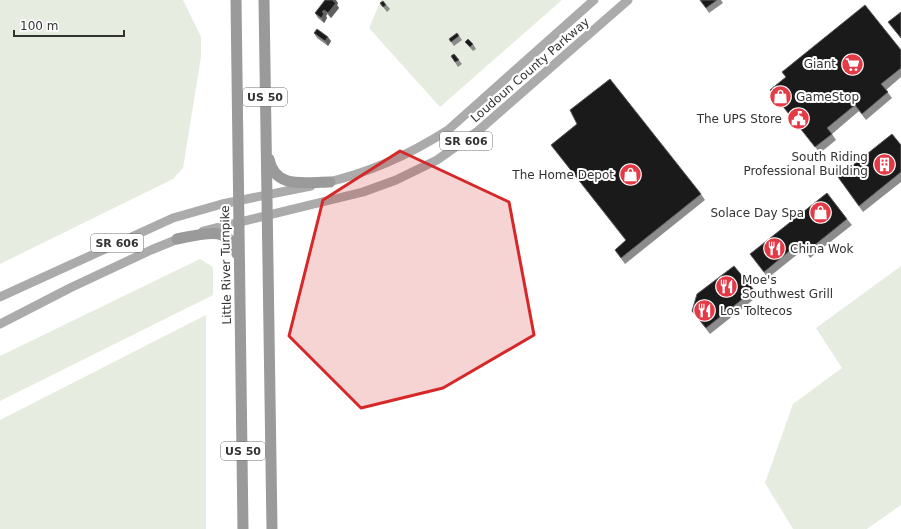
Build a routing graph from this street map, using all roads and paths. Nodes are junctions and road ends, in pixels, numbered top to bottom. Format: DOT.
graph roads {
  1 [pos="236,0"];
  2 [pos="264,0"];
  3 [pos="594,0"];
  4 [pos="628,0"];
  5 [pos="266,133"];
  6 [pos="330,182"];
  7 [pos="266,195"];
  8 [pos="238,200"];
  9 [pos="267,215"];
  10 [pos="239,222"];
  11 [pos="177,239"];
  12 [pos="240,272"];
  13 [pos="0,297"];
  14 [pos="0,324"];
  15 [pos="243,529"];
  16 [pos="272,529"];
  1 -- 8 [label="highway, Little River Turnpike / US 50"];
  2 -- 5 [label="highway, US 50"];
  3 -- 6 [label="main road, Loudoun County Parkway / SR 606"];
  4 -- 9 [label="main road, Loudoun County Parkway / SR 606"];
  5 -- 6 [label="highway"];
  5 -- 7 [label="highway, US 50"];
  6 -- 7 [label="main road, Loudoun County Parkway / SR 606"];
  7 -- 8 [label="main road, Loudoun County Parkway / SR 606"];
  7 -- 9 [label="highway, US 50"];
  8 -- 10 [label="highway, Little River Turnpike / US 50"];
  8 -- 13 [label="main road, Loudoun County Parkway / SR 606"];
  9 -- 10 [label="main road, Loudoun County Parkway / SR 606"];
  9 -- 16 [label="highway, US 50"];
  10 -- 11 [label="main road, Loudoun County Parkway / SR 606"];
  10 -- 12 [label="highway, Little River Turnpike / US 50"];
  11 -- 12 [label="highway"];
  11 -- 14 [label="main road, Loudoun County Parkway / SR 606"];
  12 -- 15 [label="highway, Little River Turnpike / US 50"];
}
